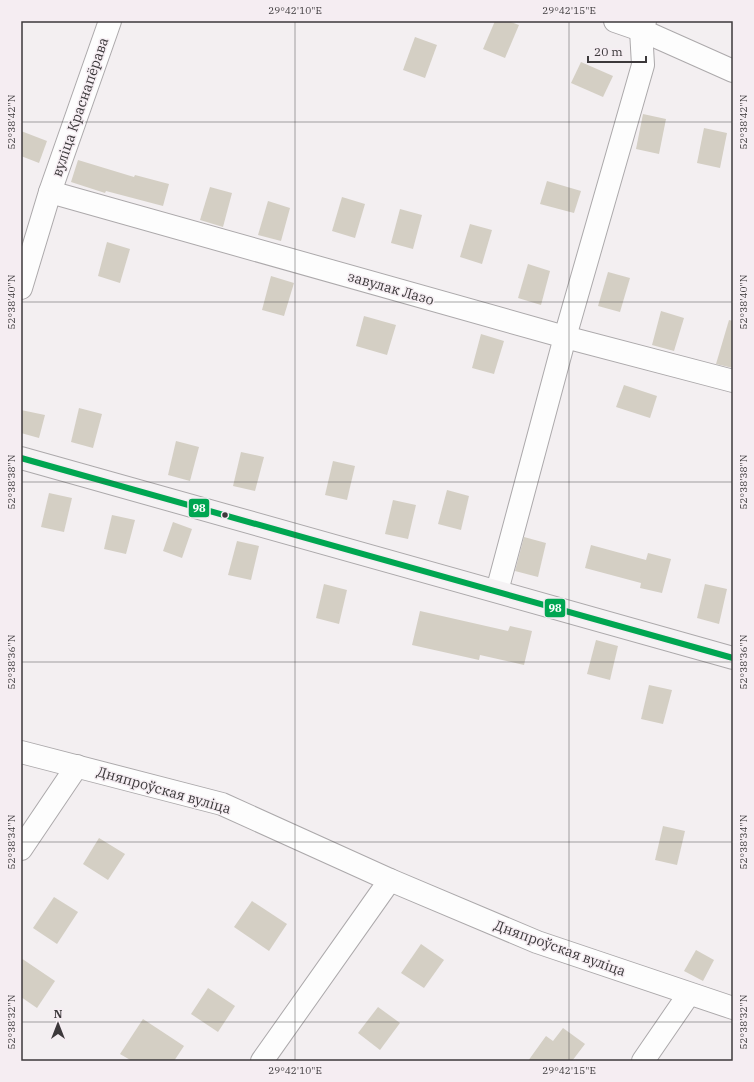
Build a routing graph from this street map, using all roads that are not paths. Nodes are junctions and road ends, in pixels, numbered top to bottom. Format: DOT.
graph roads {
  1 [pos="110,21"];
  2 [pos="615,21"];
  3 [pos="643,26"];
  4 [pos="733,71"];
  5 [pos="50,192"];
  6 [pos="21,288"];
  7 [pos="565,337"];
  8 [pos="733,381"];
  9 [pos="21,458"];
  10 [pos="497,591"];
  11 [pos="733,658"];
  12 [pos="21,752"];
  13 [pos="76,766"];
  14 [pos="21,849"];
  15 [pos="390,880"];
  16 [pos="689,994"];
  17 [pos="733,1008"];
  18 [pos="262,1061"];
  19 [pos="643,1061"];
  1 -- 5 [label="street, вуліца Краснапёрава"];
  2 -- 3 [label="street"];
  3 -- 4 [label="street"];
  3 -- 7 [label="street"];
  5 -- 6 [label="street, вуліца Краснапёрава"];
  5 -- 7 [label="street, завулак Лазо"];
  7 -- 8 [label="street, завулак Лазо"];
  7 -- 10 [label="street"];
  9 -- 10 [label="main road"];
  10 -- 11 [label="main road"];
  12 -- 13 [label="street, Дняпроўская вуліца"];
  13 -- 14 [label="street"];
  13 -- 15 [label="street, Дняпроўская вуліца"];
  15 -- 16 [label="street, Дняпроўская вуліца"];
  15 -- 18 [label="street"];
  16 -- 17 [label="street, Дняпроўская вуліца"];
  16 -- 19 [label="street"];
}
